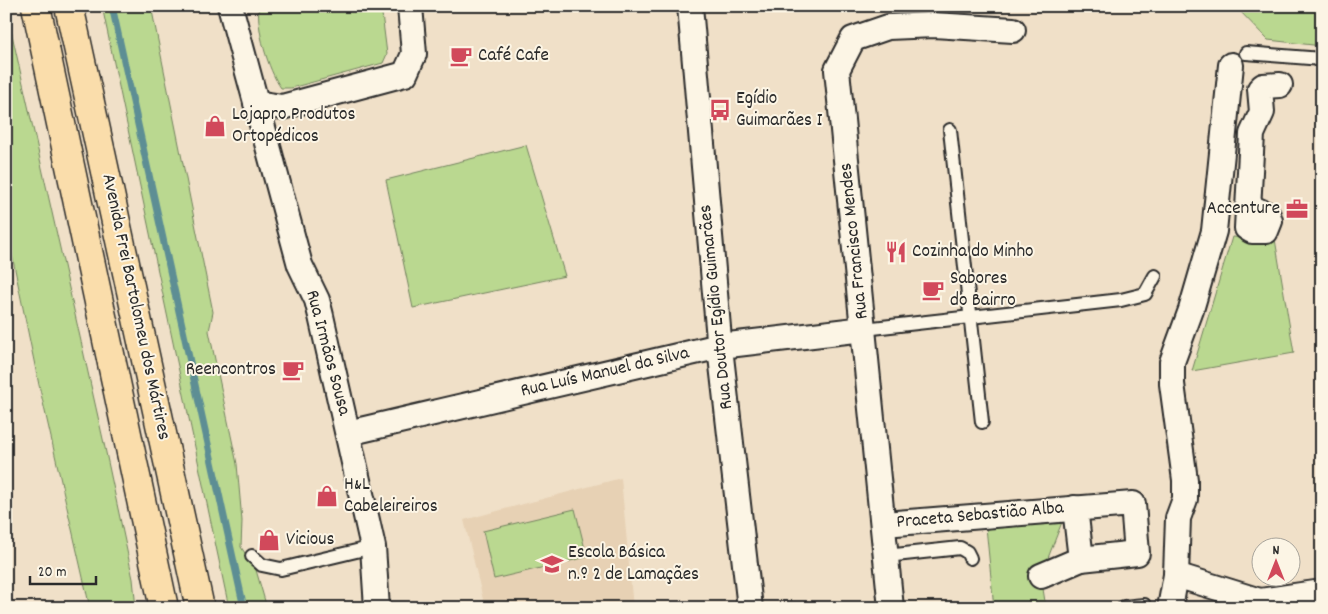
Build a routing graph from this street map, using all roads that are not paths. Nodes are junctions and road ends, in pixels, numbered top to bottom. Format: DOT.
graph roads {
  1 [pos="36,6"];
  2 [pos="69,6"];
  3 [pos="230,6"];
  4 [pos="410,6"];
  5 [pos="690,6"];
  6 [pos="1013,30"];
  7 [pos="1239,59"];
  8 [pos="1322,59"];
  9 [pos="1280,86"];
  10 [pos="256,103"];
  11 [pos="950,130"];
  12 [pos="1248,206"];
  13 [pos="1155,276"];
  14 [pos="970,317"];
  15 [pos="864,329"];
  16 [pos="720,346"];
  17 [pos="982,422"];
  18 [pos="348,433"];
  19 [pos="1075,508"];
  20 [pos="884,524"];
  21 [pos="373,547"];
  22 [pos="252,556"];
  23 [pos="886,556"];
  24 [pos="970,558"];
  25 [pos="1081,559"];
  26 [pos="1176,575"];
  27 [pos="1041,576"];
  28 [pos="1322,592"];
  29 [pos="1124,607"];
  30 [pos="164,608"];
  31 [pos="200,608"];
  32 [pos="377,608"];
  33 [pos="750,608"];
  34 [pos="891,608"];
  35 [pos="1145,608"];
  36 [pos="1170,608"];
  1 -- 30 [label="highway, Avenida Frei Bartolomeu dos Mártires"];
  2 -- 31 [label="highway, Avenida Frei Bartolomeu dos Mártires"];
  3 -- 10 [label="street, Rua Irmãos Sousa"];
  4 -- 10 [label="street"];
  5 -- 16 [label="street, Rua Doutor Egídio Guimarães"];
  6 -- 15 [label="street, Rua Francisco Mendes"];
  7 -- 8 [label="lane"];
  7 -- 26 [label="street"];
  9 -- 12 [label="street"];
  10 -- 18 [label="street, Rua Irmãos Sousa"];
  11 -- 14 [label="lane"];
  13 -- 14 [label="lane"];
  14 -- 15 [label="lane"];
  14 -- 17 [label="lane"];
  15 -- 16 [label="street, Rua Luís Manuel da Silva"];
  15 -- 20 [label="street, Rua Francisco Mendes"];
  16 -- 18 [label="street, Rua Luís Manuel da Silva"];
  16 -- 33 [label="street, Rua Doutor Egídio Guimarães"];
  18 -- 21 [label="street, Rua Irmãos Sousa"];
  19 -- 20 [label="street, Praceta Sebastião Alba"];
  19 -- 25 [label="street, Praceta Sebastião Alba"];
  19 -- 25 [label="street, Praceta Sebastião Alba"];
  20 -- 23 [label="street, Rua Francisco Mendes"];
  21 -- 22 [label="lane"];
  21 -- 32 [label="street, Rua Irmãos Sousa"];
  23 -- 24 [label="lane"];
  23 -- 34 [label="street, Rua Francisco Mendes"];
  25 -- 27 [label="street, Praceta Sebastião Alba"];
  26 -- 28 [label="street"];
  26 -- 36 [label="street"];
  29 -- 35 [label="lane"];
}
